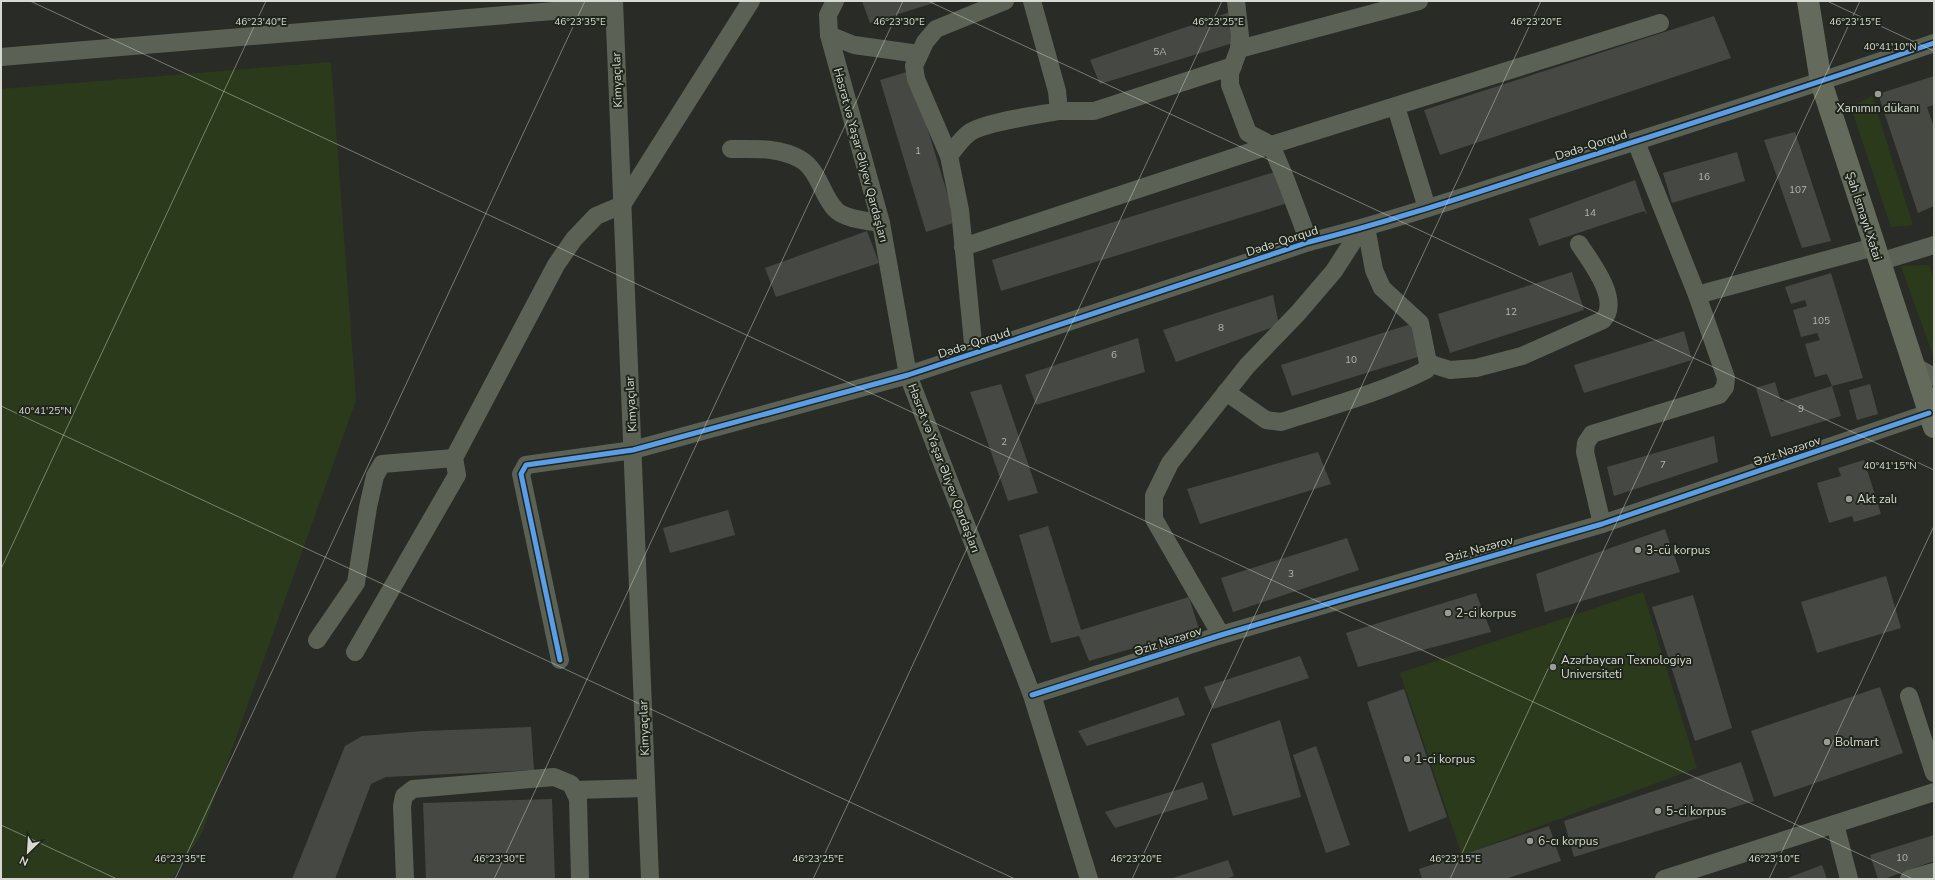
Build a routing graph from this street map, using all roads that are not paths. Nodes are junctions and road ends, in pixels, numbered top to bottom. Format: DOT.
graph roads {
  1 [pos="751,1"];
  2 [pos="836,1"];
  3 [pos="1005,1"];
  4 [pos="1032,1"];
  5 [pos="1236,1"];
  6 [pos="1419,1"];
  7 [pos="1808,1"];
  8 [pos="614,3"];
  9 [pos="1660,23"];
  10 [pos="829,35"];
  11 [pos="1934,43"];
  12 [pos="919,54"];
  13 [pos="1,57"];
  14 [pos="1236,58"];
  15 [pos="1821,82"];
  16 [pos="1396,107"];
  17 [pos="1059,111"];
  18 [pos="1636,142"];
  19 [pos="1271,145"];
  20 [pos="731,149"];
  21 [pos="949,156"];
  22 [pos="622,205"];
  23 [pos="1427,208"];
  24 [pos="881,223"];
  25 [pos="1363,228"];
  26 [pos="1309,242"];
  27 [pos="1579,244"];
  28 [pos="1934,245"];
  29 [pos="963,246"];
  30 [pos="1877,254"];
  31 [pos="1696,295"];
  32 [pos="974,353"];
  33 [pos="1428,363"];
  34 [pos="1914,366"];
  35 [pos="908,375"];
  36 [pos="1934,376"];
  37 [pos="1226,392"];
  38 [pos="1932,420"];
  39 [pos="633,450"];
  40 [pos="454,458"];
  41 [pos="1602,524"];
  42 [pos="1221,634"];
  43 [pos="316,640"];
  44 [pos="354,652"];
  45 [pos="560,660"];
  46 [pos="1032,695"];
  47 [pos="1909,696"];
  48 [pos="1934,773"];
  49 [pos="646,788"];
  50 [pos="574,790"];
  51 [pos="1934,792"];
  52 [pos="1835,824"];
  53 [pos="405,872"];
  54 [pos="1934,872"];
  55 [pos="392,879"];
  56 [pos="580,879"];
  57 [pos="650,879"];
  58 [pos="1090,879"];
  59 [pos="1664,879"];
  60 [pos="1848,879"];
  61 [pos="1909,879"];
  1 -- 22 [label="street"];
  2 -- 10 [label="street, Həsrət və Yaşar Əliyev Qardaşları"];
  3 -- 12 [label="street"];
  4 -- 17 [label="street"];
  5 -- 14 [label="street"];
  6 -- 14 [label="street"];
  7 -- 15 [label="main road, Şah İsmayıl Xətai"];
  8 -- 13 [label="street"];
  8 -- 22 [label="street, Kimyaçılar"];
  9 -- 16 [label="street"];
  10 -- 12 [label="street"];
  10 -- 24 [label="street, Həsrət və Yaşar Əliyev Qardaşları"];
  11 -- 15 [label="street, Dədə-Qorqud"];
  12 -- 21 [label="street"];
  14 -- 17 [label="street"];
  14 -- 19 [label="street"];
  15 -- 18 [label="street, Dədə-Qorqud"];
  15 -- 30 [label="main road, Şah İsmayıl Xətai"];
  16 -- 19 [label="street"];
  16 -- 23 [label="street"];
  17 -- 21 [label="street"];
  18 -- 23 [label="street, Dədə-Qorqud"];
  18 -- 31 [label="street"];
  19 -- 26 [label="street"];
  19 -- 29 [label="street"];
  20 -- 24 [label="street"];
  21 -- 29 [label="street"];
  22 -- 39 [label="street, Kimyaçılar"];
  22 -- 40 [label="street"];
  23 -- 25 [label="street, Dədə-Qorqud"];
  24 -- 35 [label="street, Həsrət və Yaşar Əliyev Qardaşları"];
  25 -- 26 [label="street, Dədə-Qorqud"];
  25 -- 33 [label="street"];
  25 -- 37 [label="street"];
  26 -- 32 [label="street, Dədə-Qorqud"];
  27 -- 33 [label="street"];
  28 -- 30 [label="street"];
  29 -- 32 [label="street"];
  30 -- 31 [label="street"];
  30 -- 34 [label="main road, Şah İsmayıl Xətai"];
  31 -- 41 [label="street"];
  32 -- 35 [label="street, Dədə-Qorqud"];
  33 -- 37 [label="street"];
  34 -- 36 [label="street"];
  34 -- 38 [label="main road, Şah İsmayıl Xətai"];
  35 -- 39 [label="street, Dədə-Qorqud"];
  35 -- 46 [label="street, Həsrət və Yaşar Əliyev Qardaşları"];
  37 -- 42 [label="street"];
  38 -- 41 [label="street, Əziz Nəzərov"];
  39 -- 45 [label="street, Dədə-Qorqud"];
  39 -- 49 [label="street, Kimyaçılar"];
  40 -- 43 [label="street"];
  40 -- 44 [label="street"];
  41 -- 42 [label="street, Əziz Nəzərov"];
  42 -- 46 [label="street, Əziz Nəzərov"];
  46 -- 58 [label="street, Həsrət və Yaşar Əliyev Qardaşları"];
  47 -- 48 [label="street"];
  49 -- 50 [label="street"];
  49 -- 57 [label="street, Kimyaçılar"];
  50 -- 53 [label="street"];
  50 -- 56 [label="street"];
  51 -- 52 [label="street"];
  52 -- 59 [label="street"];
  52 -- 60 [label="street"];
  53 -- 55 [label="street"];
  54 -- 61 [label="street"];
}
